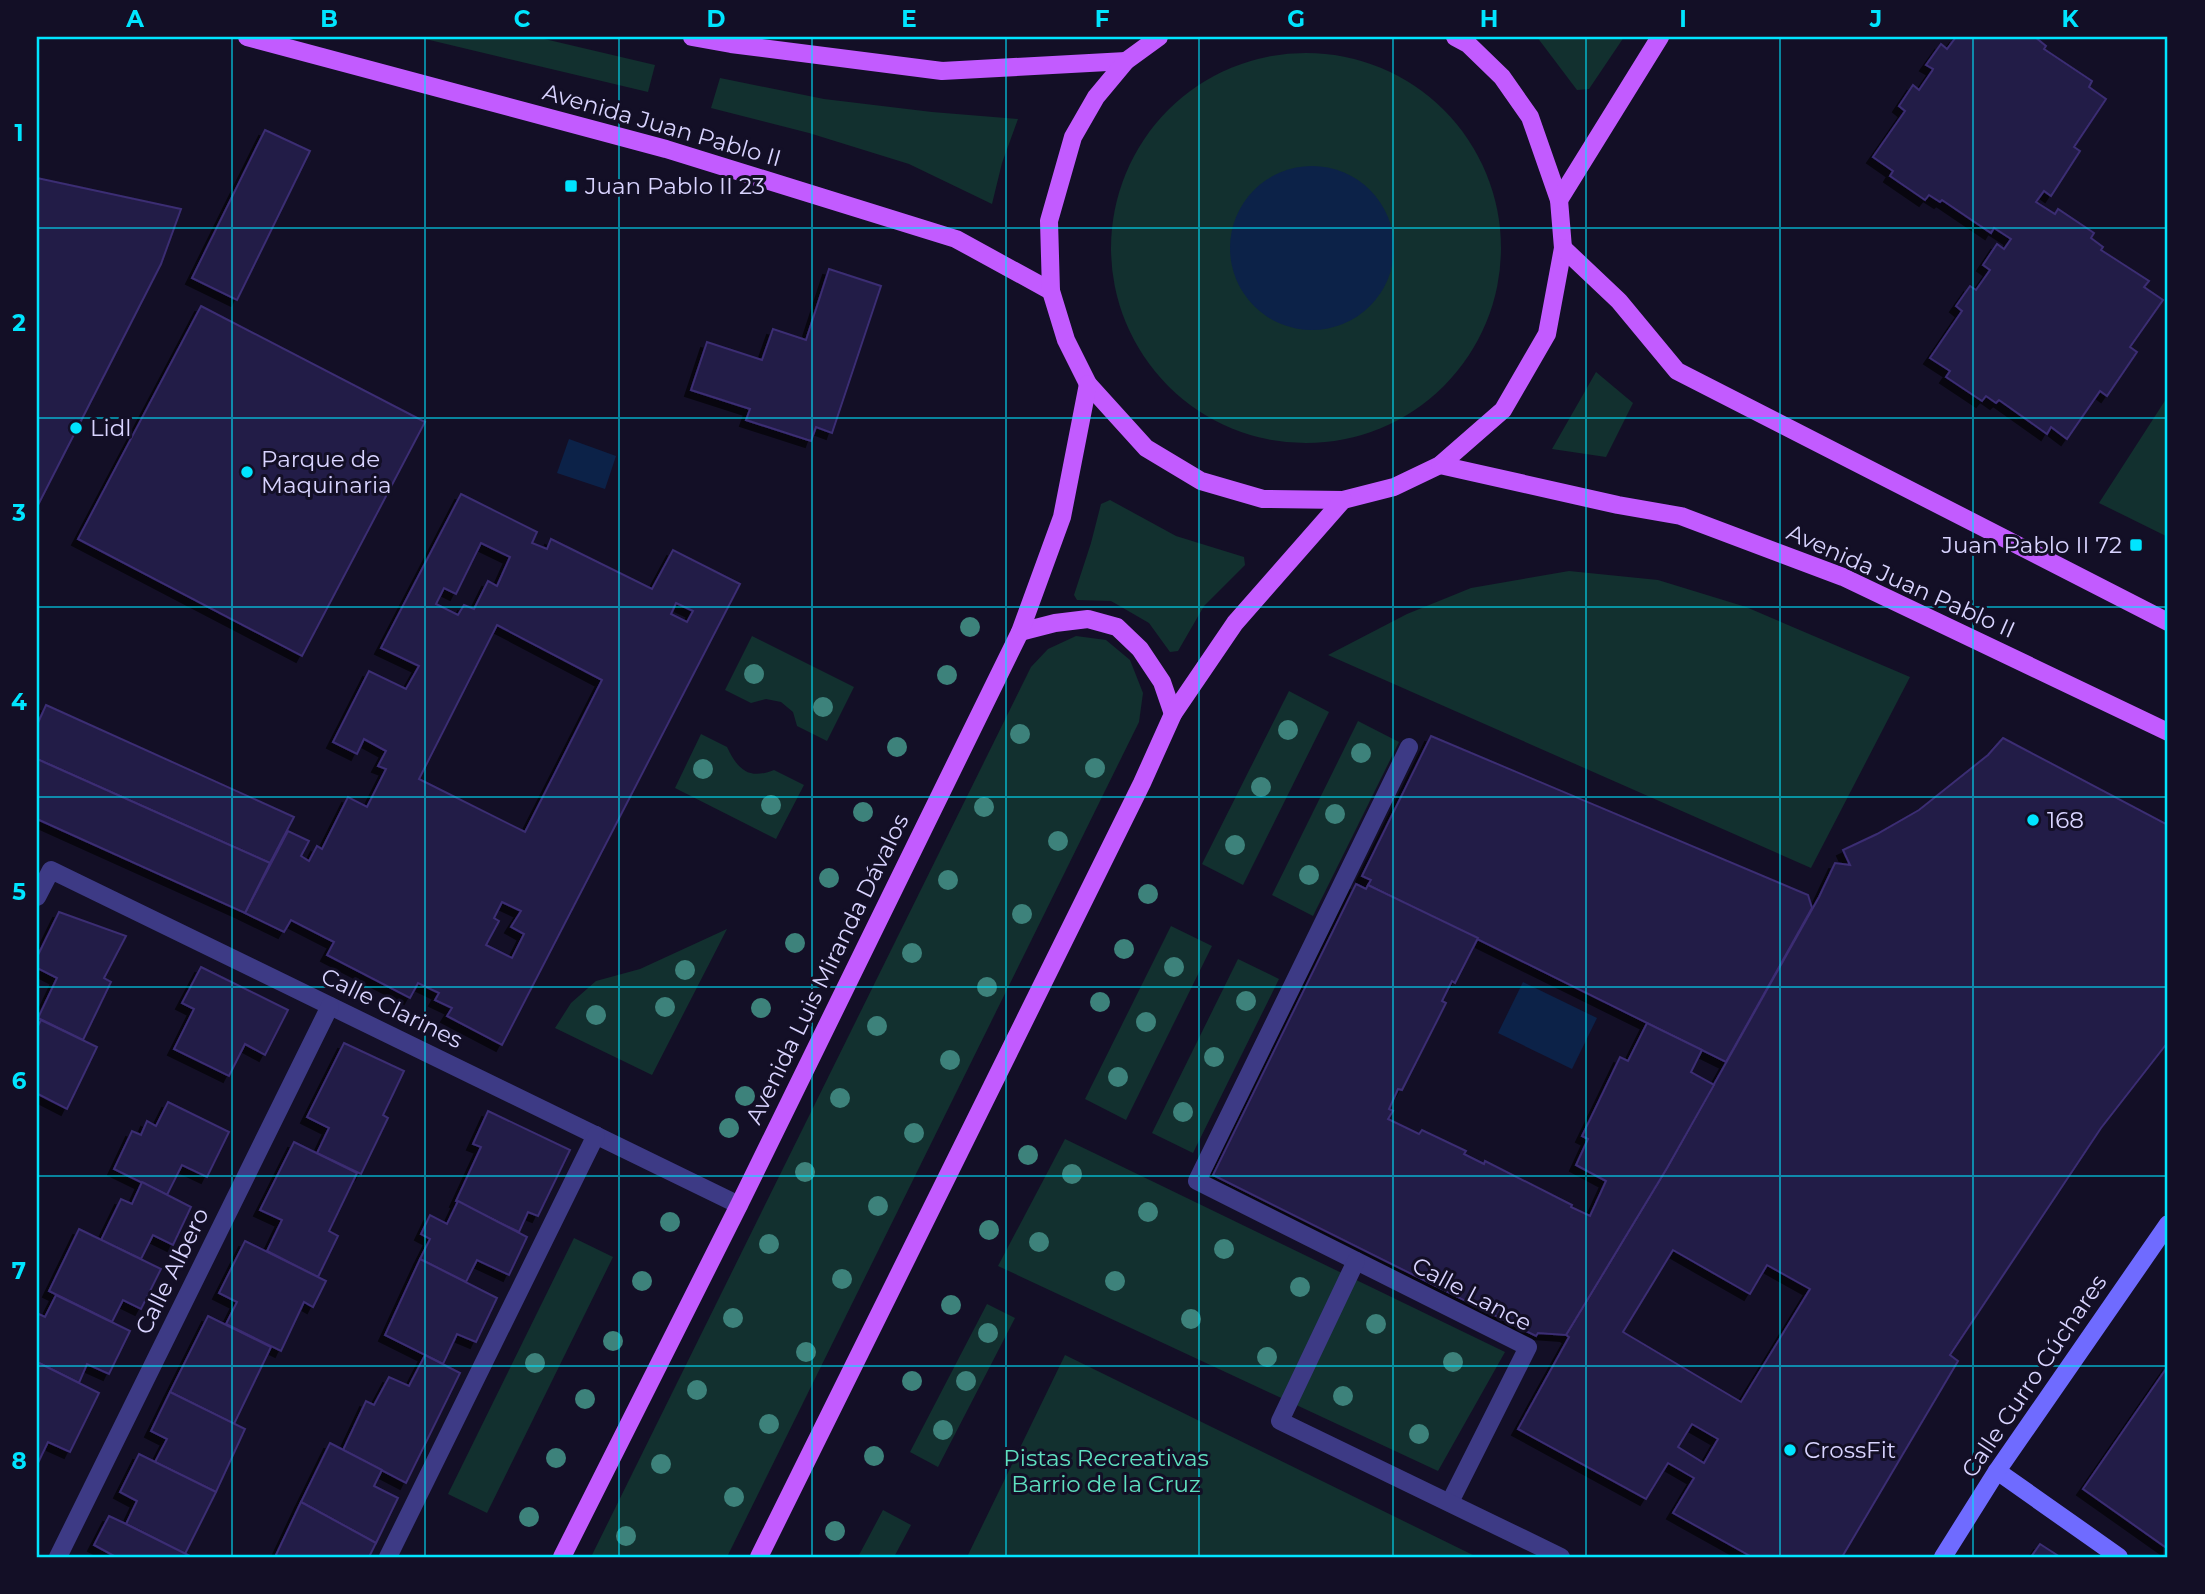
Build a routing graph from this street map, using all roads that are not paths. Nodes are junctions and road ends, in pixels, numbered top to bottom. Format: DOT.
graph roads {
  1 [pos="247,37"];
  2 [pos="692,37"];
  3 [pos="1159,37"];
  4 [pos="1455,37"];
  5 [pos="1660,37"];
  6 [pos="1126,61"];
  7 [pos="1559,200"];
  8 [pos="1563,248"];
  9 [pos="1051,291"];
  10 [pos="1088,384"];
  11 [pos="1440,465"];
  12 [pos="1343,500"];
  13 [pos="2168,622"];
  14 [pos="1020,632"];
  15 [pos="1173,714"];
  16 [pos="2168,732"];
  17 [pos="1409,747"];
  18 [pos="37,897"];
  19 [pos="330,1006"];
  20 [pos="596,1135"];
  21 [pos="739,1205"];
  22 [pos="2168,1224"];
  23 [pos="1356,1261"];
  24 [pos="1997,1471"];
  25 [pos="1450,1502"];
  26 [pos="58,1557"];
  27 [pos="388,1557"];
  28 [pos="562,1557"];
  29 [pos="760,1557"];
  30 [pos="1561,1557"];
  31 [pos="1943,1557"];
  32 [pos="2119,1557"];
  1 -- 9 [label="main road, Avenida Juan Pablo II"];
  2 -- 6 [label="main road"];
  3 -- 6 [label="main road"];
  4 -- 7 [label="main road"];
  5 -- 7 [label="main road"];
  6 -- 9 [label="main road"];
  7 -- 8 [label="main road"];
  8 -- 11 [label="main road"];
  8 -- 13 [label="main road"];
  9 -- 10 [label="main road"];
  10 -- 12 [label="main road"];
  10 -- 14 [label="main road, Avenida Luis Miranda Dávalos"];
  11 -- 12 [label="main road"];
  11 -- 16 [label="main road, Avenida Juan Pablo II"];
  12 -- 15 [label="main road"];
  14 -- 15 [label="main road"];
  14 -- 21 [label="main road, Avenida Luis Miranda Dávalos"];
  15 -- 29 [label="main road"];
  17 -- 23 [label="street, Calle Lance"];
  18 -- 19 [label="street, Calle Clarines"];
  19 -- 20 [label="street, Calle Clarines"];
  19 -- 26 [label="street, Calle Albero"];
  20 -- 21 [label="street, Calle Clarines"];
  20 -- 27 [label="street"];
  21 -- 28 [label="main road, Avenida Luis Miranda Dávalos"];
  22 -- 24 [label="street, Calle Curro Cúchares"];
  23 -- 25 [label="street"];
  23 -- 25 [label="street, Calle Lance"];
  24 -- 31 [label="street, Calle Curro Cúchares"];
  24 -- 32 [label="street"];
  25 -- 30 [label="street"];
}
